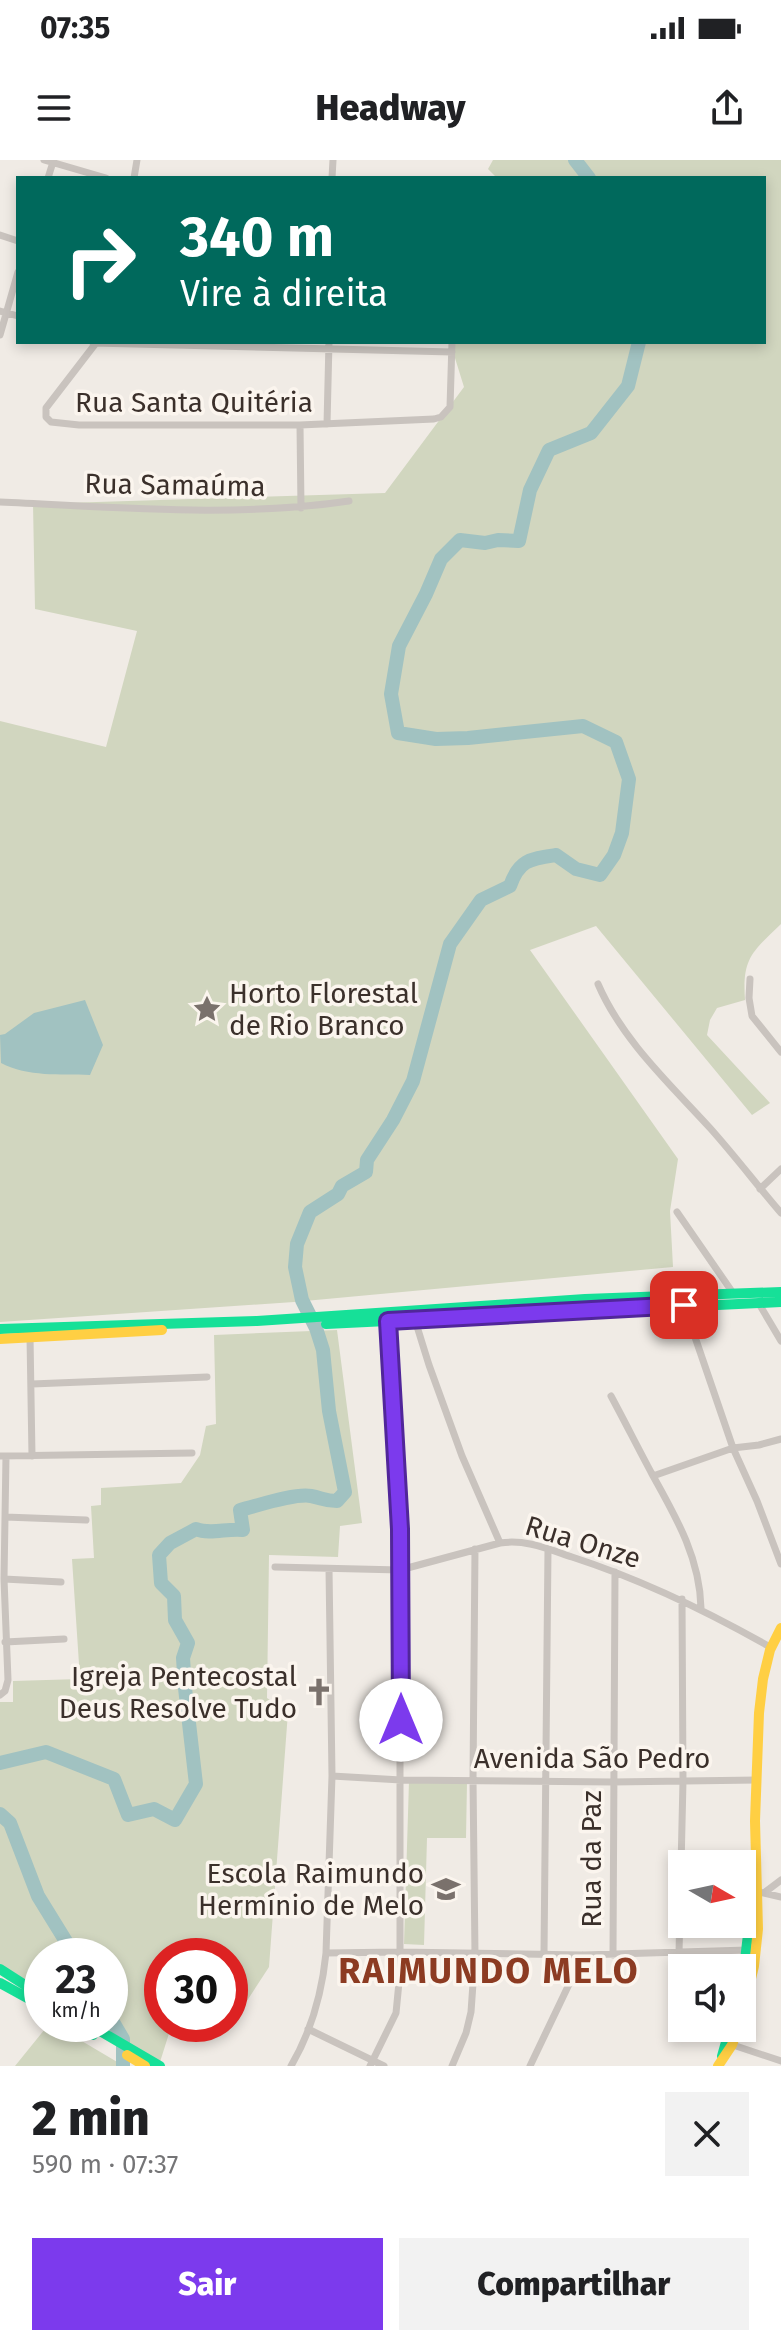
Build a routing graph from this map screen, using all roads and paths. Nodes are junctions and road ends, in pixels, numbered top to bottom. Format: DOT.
graph roads {
  1 [pos="44,160"];
  2 [pos="54,162"];
  3 [pos="100,176"];
  4 [pos="16,277"];
  5 [pos="3,311"];
  6 [pos="0,335"];
  7 [pos="92,344"];
  8 [pos="211,344"];
  9 [pos="452,344"];
  10 [pos="329,345"];
  11 [pos="452,352"];
  12 [pos="327,424"];
  13 [pos="300,425"];
  14 [pos="349,501"];
  15 [pos="0,502"];
  16 [pos="301,508"];
  17 [pos="750,979"];
  18 [pos="598,984"];
  19 [pos="781,1052"];
  20 [pos="781,1169"];
  21 [pos="760,1189"];
  22 [pos="677,1212"];
  23 [pos="781,1213"];
  24 [pos="781,1292"];
  25 [pos="733,1293"];
  26 [pos="758,1302"];
  27 [pos="781,1302"];
  28 [pos="684,1305"];
  29 [pos="415,1320"];
  30 [pos="320,1321"];
  31 [pos="388,1321"];
  32 [pos="257,1324"];
  33 [pos="0,1329"];
  34 [pos="30,1337"];
  35 [pos="0,1339"];
  36 [pos="781,1341"];
  37 [pos="207,1377"];
  38 [pos="32,1384"];
  39 [pos="611,1396"];
  40 [pos="781,1439"];
  41 [pos="733,1448"];
  42 [pos="192,1453"];
  43 [pos="3,1456"];
  44 [pos="32,1456"];
  45 [pos="653,1476"];
  46 [pos="5,1517"];
  47 [pos="86,1520"];
  48 [pos="500,1543"];
  49 [pos="475,1549"];
  50 [pos="548,1549"];
  51 [pos="781,1564"];
  52 [pos="275,1567"];
  53 [pos="329,1569"];
  54 [pos="400,1570"];
  55 [pos="615,1572"];
  56 [pos="4,1579"];
  57 [pos="61,1582"];
  58 [pos="682,1599"];
  59 [pos="701,1608"];
  60 [pos="781,1628"];
  61 [pos="64,1639"];
  62 [pos="5,1642"];
  63 [pos="770,1647"];
  64 [pos="3,1693"];
  65 [pos="332,1776"];
  66 [pos="473,1779"];
  67 [pos="401,1780"];
  68 [pos="757,1780"];
  69 [pos="546,1781"];
  70 [pos="683,1781"];
  71 [pos="613,1782"];
  72 [pos="781,1880"];
  73 [pos="758,1892"];
  74 [pos="781,1897"];
  75 [pos="747,1950"];
  76 [pos="400,1952"];
  77 [pos="326,1953"];
  78 [pos="679,1953"];
  79 [pos="544,1954"];
  80 [pos="746,1954"];
  81 [pos="754,1954"];
  82 [pos="475,1955"];
  83 [pos="583,1955"];
  84 [pos="613,1955"];
  85 [pos="0,1969"];
  86 [pos="0,1983"];
  87 [pos="24,1984"];
  88 [pos="24,1996"];
  89 [pos="308,2029"];
  90 [pos="113,2042"];
  91 [pos="728,2043"];
  92 [pos="134,2055"];
  93 [pos="781,2061"];
  94 [pos="720,2062"];
  95 [pos="371,2063"];
  96 [pos="145,2066"];
  97 [pos="160,2066"];
  98 [pos="291,2066"];
  99 [pos="384,2066"];
  100 [pos="452,2066"];
  101 [pos="530,2066"];
  1 -- 2 [label="street"];
  2 -- 3 [label="street"];
  4 -- 5 [label="street"];
  5 -- 6 [label="street"];
  7 -- 13 [label="street, Rua Santa Quitéria"];
  8 -- 10 [label="street"];
  9 -- 11 [label="street"];
  10 -- 11 [label="street"];
  10 -- 12 [label="street"];
  11 -- 12 [label="street, Rua Santa Quitéria"];
  12 -- 13 [label="street, Rua Santa Quitéria"];
  13 -- 16 [label="street"];
  14 -- 16 [label="street, Rua Samaúma"];
  15 -- 16 [label="street, Rua Samaúma"];
  17 -- 19 [label="street"];
  18 -- 21 [label="street"];
  20 -- 21 [label="street"];
  21 -- 23 [label="street"];
  22 -- 25 [label="street"];
  24 -- 25 [label="main road"];
  25 -- 30 [label="main road"];
  26 -- 27 [label="main road"];
  26 -- 28 [label="main road"];
  26 -- 36 [label="street"];
  28 -- 29 [label="main road"];
  28 -- 41 [label="street"];
  29 -- 31 [label="main road"];
  29 -- 48 [label="street"];
  30 -- 31 [label="main road"];
  30 -- 32 [label="main road"];
  31 -- 54 [label="street"];
  32 -- 33 [label="main road"];
  32 -- 34 [label="main road"];
  34 -- 35 [label="main road"];
  34 -- 38 [label="street"];
  37 -- 38 [label="street"];
  38 -- 44 [label="street"];
  39 -- 45 [label="street"];
  40 -- 41 [label="street"];
  41 -- 45 [label="street"];
  41 -- 51 [label="street"];
  42 -- 44 [label="street"];
  43 -- 44 [label="street"];
  43 -- 46 [label="street"];
  45 -- 59 [label="street"];
  46 -- 47 [label="street"];
  46 -- 56 [label="street"];
  48 -- 49 [label="street, Rua Onze"];
  48 -- 50 [label="street, Rua Onze"];
  49 -- 54 [label="street, Rua Onze"];
  49 -- 66 [label="street"];
  50 -- 55 [label="street, Rua Onze"];
  50 -- 69 [label="street"];
  52 -- 53 [label="street, Rua Onze"];
  53 -- 54 [label="street, Rua Onze"];
  53 -- 65 [label="street"];
  54 -- 67 [label="street"];
  55 -- 58 [label="street, Rua Onze"];
  55 -- 71 [label="street, Rua da Paz"];
  56 -- 57 [label="street"];
  56 -- 62 [label="street"];
  58 -- 59 [label="street, Rua Onze"];
  58 -- 70 [label="street"];
  59 -- 63 [label="street, Rua Onze"];
  60 -- 63 [label="main road"];
  61 -- 62 [label="street"];
  62 -- 64 [label="street"];
  63 -- 68 [label="main road"];
  65 -- 67 [label="street, Avenida São Pedro"];
  65 -- 77 [label="street"];
  66 -- 67 [label="street, Avenida São Pedro"];
  66 -- 69 [label="street, Avenida São Pedro"];
  66 -- 82 [label="street"];
  67 -- 76 [label="street"];
  68 -- 70 [label="street, Avenida São Pedro"];
  68 -- 73 [label="main road"];
  69 -- 71 [label="street, Avenida São Pedro"];
  69 -- 79 [label="street"];
  70 -- 71 [label="street, Avenida São Pedro"];
  70 -- 78 [label="street"];
  71 -- 84 [label="street, Rua da Paz"];
  72 -- 73 [label="street"];
  73 -- 74 [label="street"];
  73 -- 75 [label="main road"];
  73 -- 81 [label="main road"];
  75 -- 78 [label="street"];
  75 -- 80 [label="main road"];
  76 -- 77 [label="street"];
  76 -- 82 [label="street"];
  76 -- 95 [label="street"];
  77 -- 89 [label="street"];
  78 -- 84 [label="street"];
  79 -- 82 [label="street"];
  79 -- 83 [label="street"];
  82 -- 100 [label="street"];
  83 -- 84 [label="street"];
  83 -- 101 [label="street"];
  85 -- 87 [label="main road"];
  86 -- 88 [label="main road"];
  89 -- 95 [label="street"];
  89 -- 98 [label="street"];
  90 -- 92 [label="main road"];
  91 -- 93 [label="street"];
  91 -- 94 [label="main road"];
  92 -- 96 [label="main road"];
  92 -- 97 [label="main road"];
  95 -- 99 [label="street"];
}
